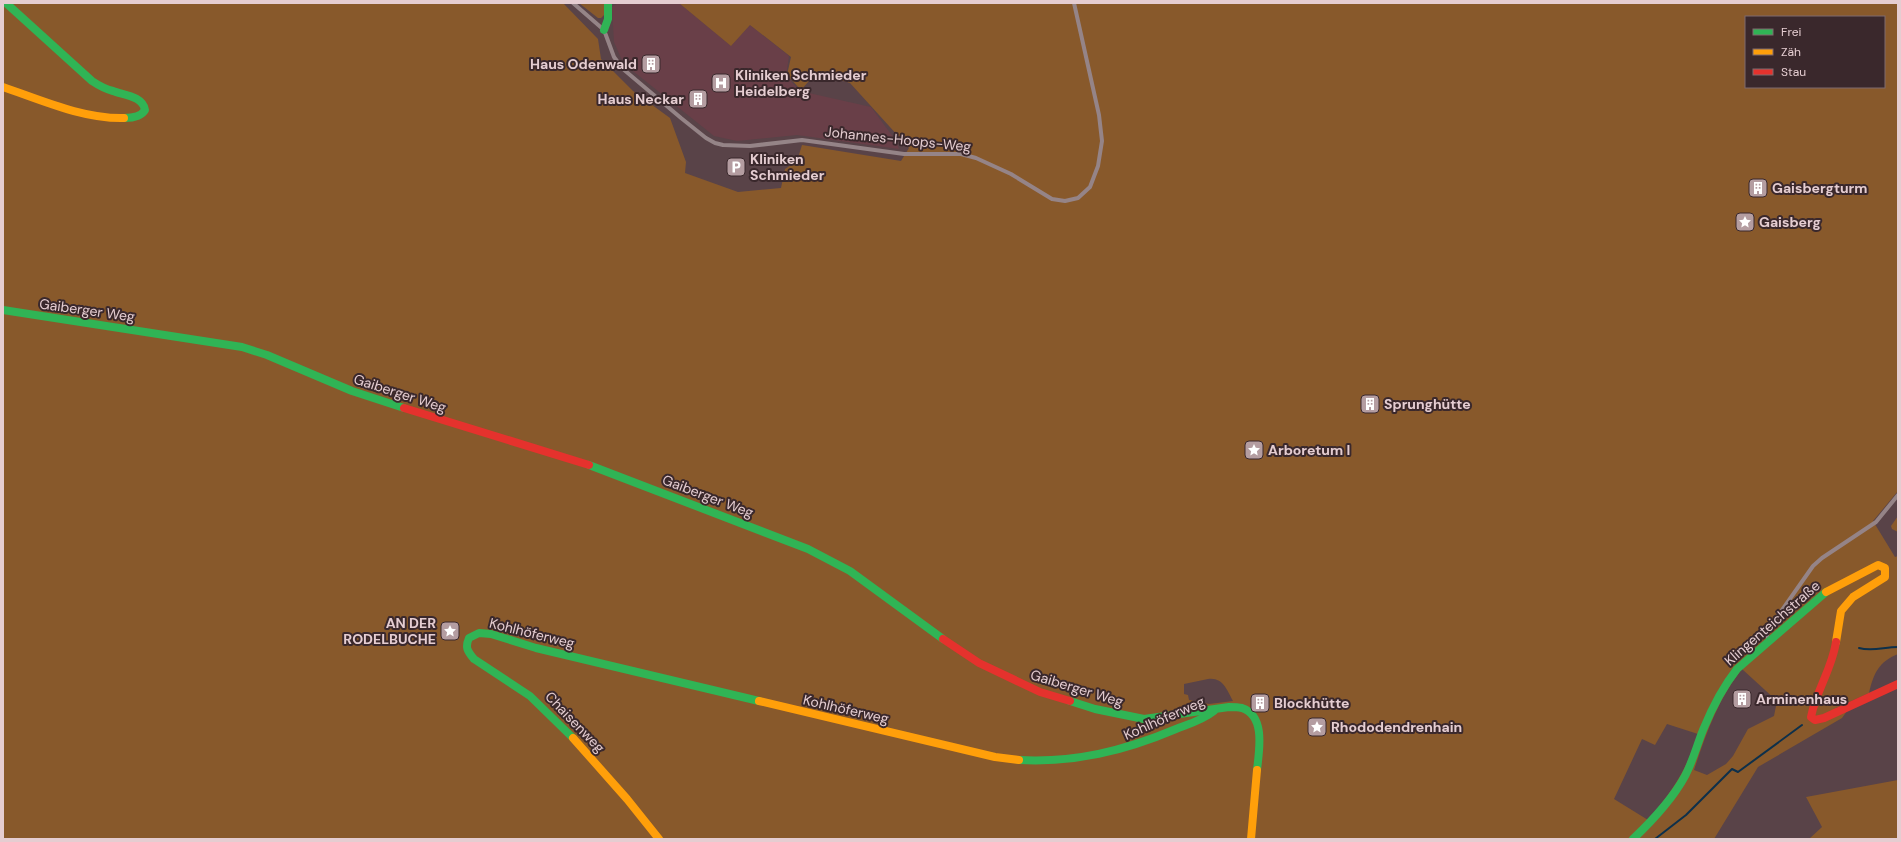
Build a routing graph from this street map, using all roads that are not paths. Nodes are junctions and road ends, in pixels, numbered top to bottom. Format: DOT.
graph roads {
  1 [pos="6,3"];
  2 [pos="573,3"];
  3 [pos="608,3"];
  4 [pos="1074,3"];
  5 [pos="604,30"];
  6 [pos="3,87"];
  7 [pos="3,310"];
  8 [pos="1898,496"];
  9 [pos="469,638"];
  10 [pos="1769,641"];
  11 [pos="1898,684"];
  12 [pos="1215,709"];
  13 [pos="659,839"];
  14 [pos="1251,839"];
  15 [pos="1633,839"];
  1 -- 6 [label="street"];
  2 -- 5 [label="street"];
  3 -- 5 [label="street"];
  4 -- 5 [label="street, Johannes-Hoops-Weg"];
  7 -- 12 [label="street, Gaiberger Weg"];
  8 -- 10 [label="street"];
  9 -- 12 [label="street, Kohlhöferweg"];
  9 -- 13 [label="street, Chaisenweg"];
  10 -- 11 [label="street, Klingenteichstraße"];
  10 -- 15 [label="street, Klingenteichstraße"];
  12 -- 14 [label="street, Gaiberger Weg"];
}
